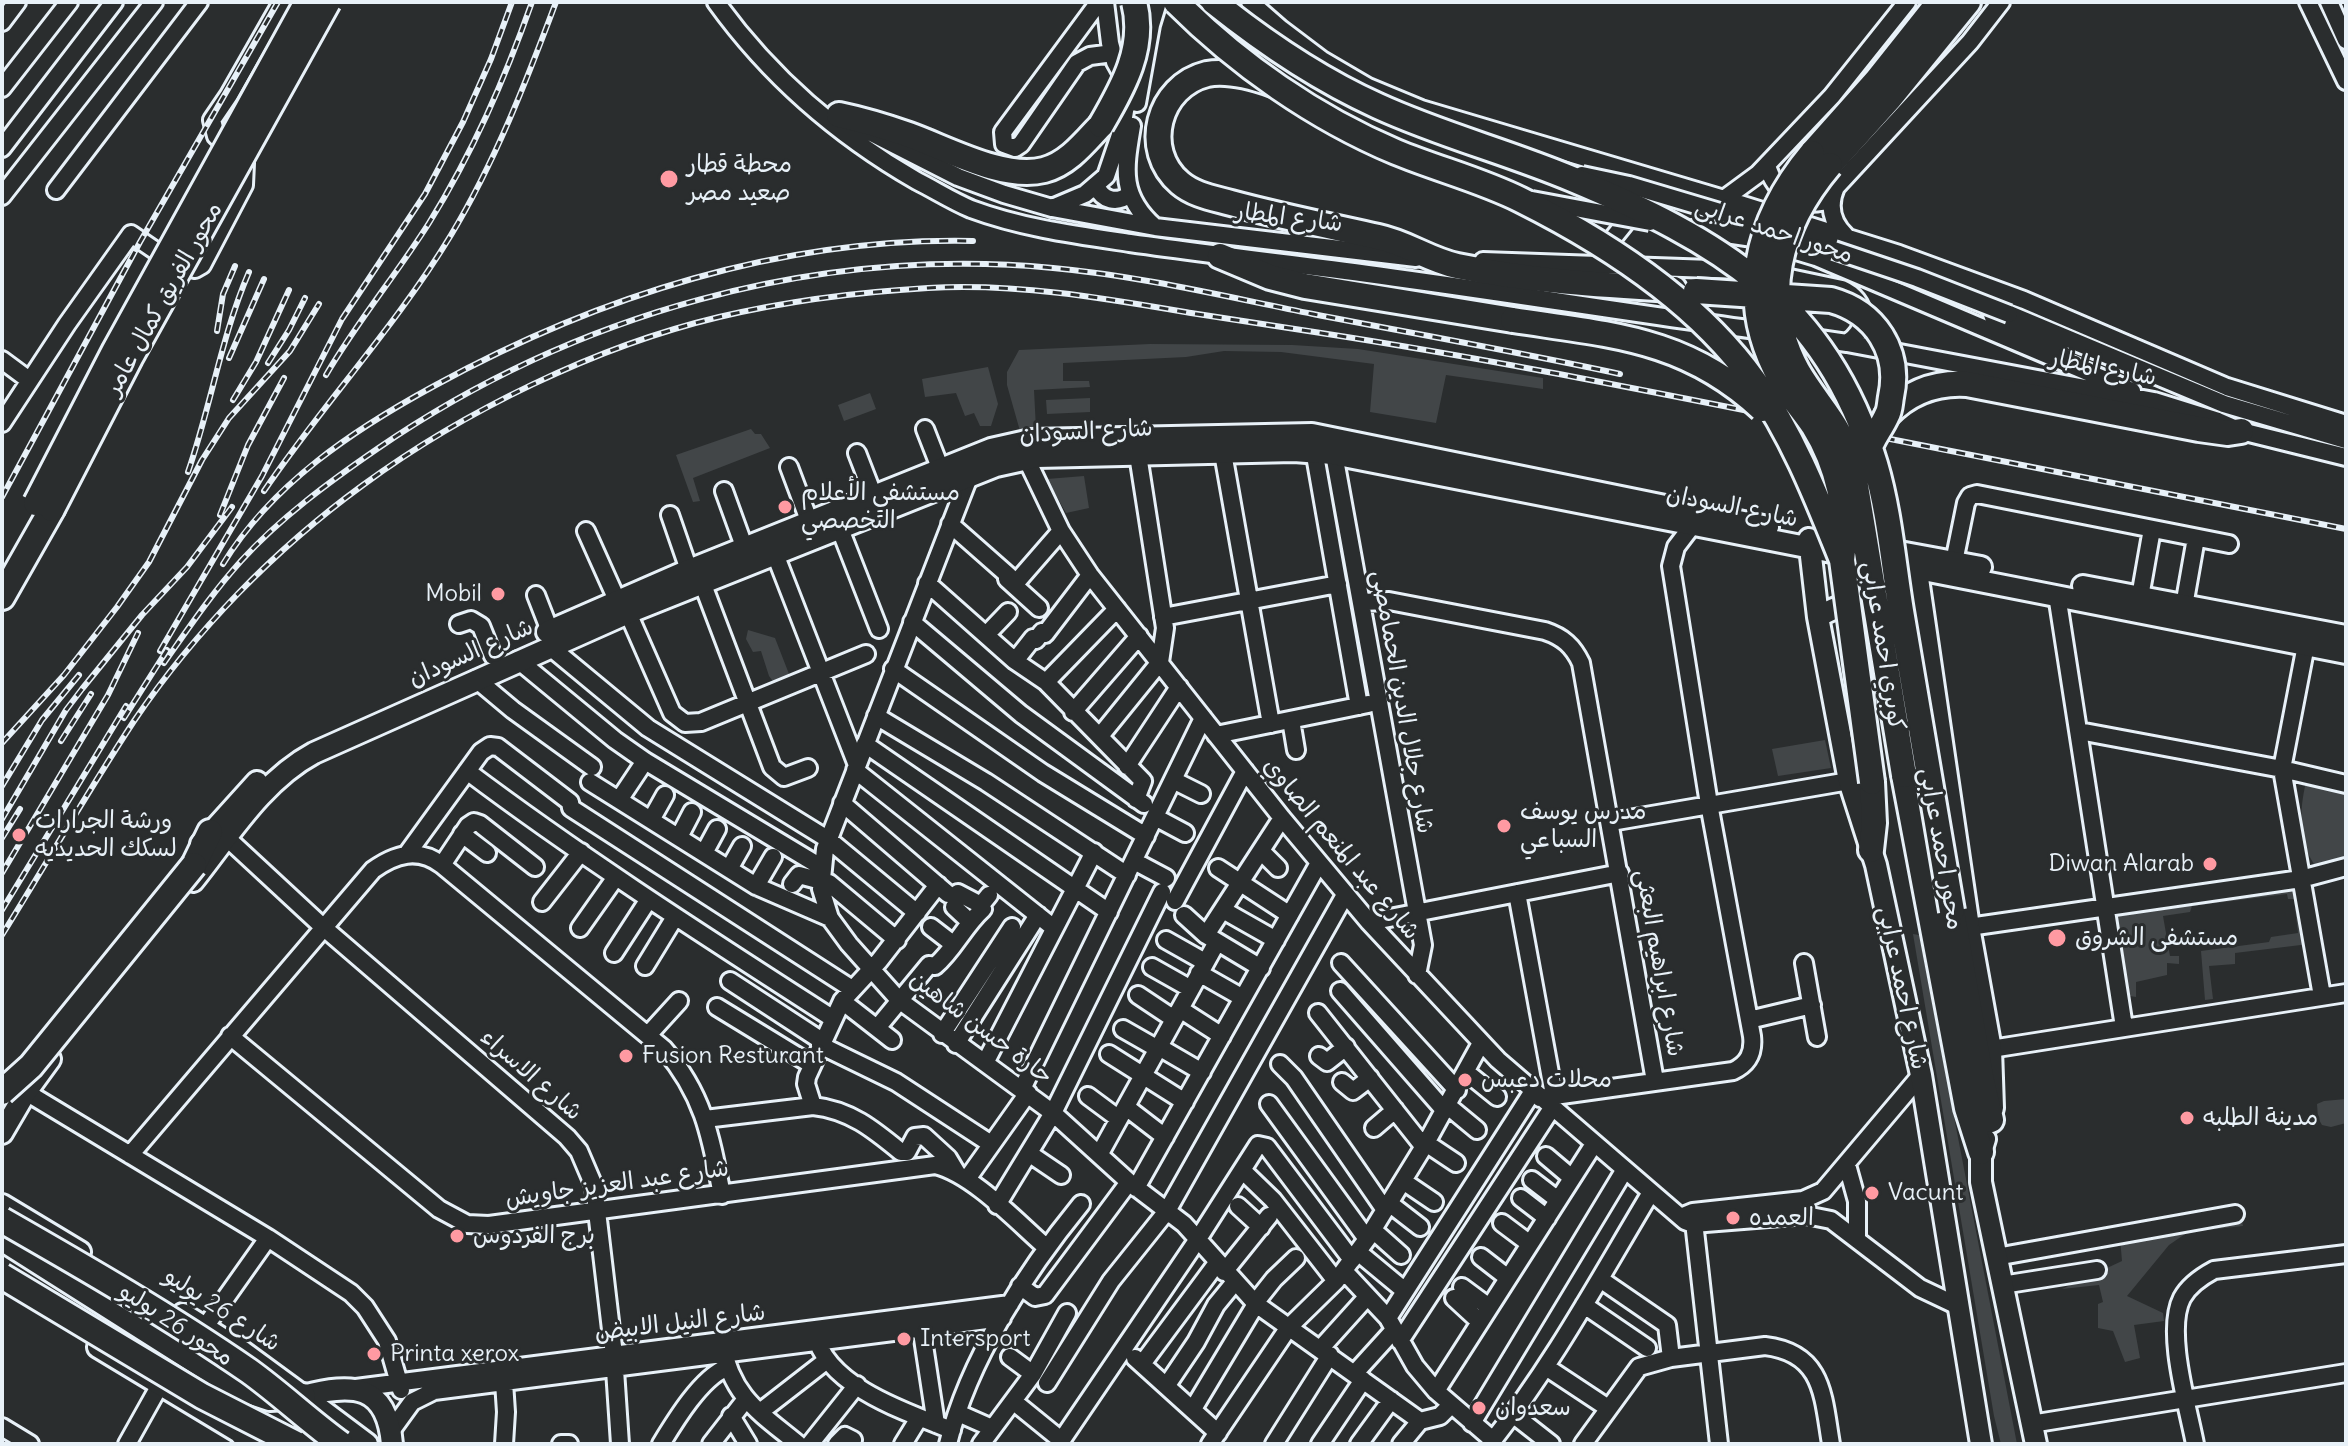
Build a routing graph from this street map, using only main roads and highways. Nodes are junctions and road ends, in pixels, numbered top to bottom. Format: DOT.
graph roads {
  1 [pos="307,2"];
  2 [pos="328,2"];
  3 [pos="1134,2"];
  4 [pos="1176,2"];
  5 [pos="1214,2"];
  6 [pos="1233,2"];
  7 [pos="1939,2"];
  8 [pos="1968,2"];
  9 [pos="1260,37"];
  10 [pos="1278,86"];
  11 [pos="839,115"];
  12 [pos="1821,159"];
  13 [pos="1220,256"];
  14 [pos="1887,415"];
  15 [pos="2241,431"];
  16 [pos="1786,435"];
  17 [pos="1323,444"];
  18 [pos="1124,449"];
  19 [pos="1858,494"];
  20 [pos="44,506"];
  21 [pos="1809,542"];
  22 [pos="1842,560"];
  23 [pos="1915,562"];
  24 [pos="2,564"];
  25 [pos="696,576"];
  26 [pos="2,597"];
  27 [pos="1920,610"];
  28 [pos="1818,617"];
  29 [pos="2346,636"];
  30 [pos="550,639"];
  31 [pos="2346,653"];
  32 [pos="1860,782"];
  33 [pos="1910,811"];
  34 [pos="1953,822"];
  35 [pos="219,835"];
  36 [pos="1871,850"];
  37 [pos="1961,919"];
  38 [pos="10,1093"];
  39 [pos="1991,1120"];
  40 [pos="2,1133"];
  41 [pos="1981,1152"];
  42 [pos="2,1205"];
  43 [pos="2,1220"];
  44 [pos="2,1238"];
  45 [pos="2,1255"];
  46 [pos="2,1276"];
  47 [pos="2,1289"];
  48 [pos="303,1396"];
  49 [pos="250,1402"];
  50 [pos="2033,1434"];
  51 [pos="392,1438"];
  52 [pos="264,1440"];
  53 [pos="296,1444"];
  54 [pos="341,1444"];
  55 [pos="367,1444"];
  56 [pos="1981,1444"];
  1 -- 20 [label="highway, محور الفريق كمال عامر, bridge"];
  2 -- 20 [label="highway, محور الفريق كمال عامر, bridge"];
  3 -- 11 [label="highway, bridge"];
  4 -- 10 [label="highway, محور احمد عرابى, bridge"];
  5 -- 9 [label="highway, محور احمد عرابى, bridge"];
  6 -- 9 [label="highway, bridge"];
  7 -- 12 [label="highway"];
  8 -- 12 [label="highway"];
  9 -- 37 [label="highway, محور احمد عرابى, bridge"];
  10 -- 14 [label="highway, bridge"];
  10 -- 16 [label="highway, محور احمد عرابى, bridge"];
  12 -- 19 [label="highway, كوبري احمد عرابى, bridge"];
  12 -- 22 [label="highway, كوبري احمد عرابى, bridge"];
  13 -- 16 [label="highway, bridge"];
  14 -- 15 [label="highway"];
  14 -- 19 [label="highway, bridge"];
  16 -- 22 [label="highway, محور احمد عرابى, bridge"];
  17 -- 18 [label="main road, شارع السودان"];
  17 -- 18 [label="main road, شارع السودان"];
  17 -- 21 [label="main road, شارع السودان"];
  17 -- 21 [label="main road, شارع السودان"];
  18 -- 25 [label="main road, شارع السودان"];
  18 -- 25 [label="main road, شارع السودان"];
  19 -- 33 [label="highway, كوبري احمد عرابى, bridge"];
  20 -- 24 [label="highway, محور الفريق كمال عامر"];
  20 -- 26 [label="highway, محور الفريق كمال عامر"];
  21 -- 23 [label="main road, شارع السودان"];
  21 -- 28 [label="main road"];
  22 -- 32 [label="highway, كوبري احمد عرابى, bridge"];
  23 -- 27 [label="main road"];
  23 -- 29 [label="main road, شارع السودان"];
  23 -- 31 [label="main road, شارع السودان"];
  25 -- 30 [label="main road, شارع السودان"];
  27 -- 28 [label="main road"];
  27 -- 34 [label="main road"];
  28 -- 32 [label="main road"];
  30 -- 35 [label="main road, شارع السودان"];
  30 -- 35 [label="main road, شارع السودان"];
  32 -- 36 [label="highway, كوبري احمد عرابى"];
  33 -- 34 [label="highway"];
  33 -- 41 [label="highway, كوبري احمد عرابى"];
  34 -- 37 [label="main road"];
  35 -- 38 [label="highway, bridge"];
  35 -- 38 [label="main road, شارع السودان"];
  36 -- 56 [label="main road, شارع احمد عرابى"];
  37 -- 39 [label="highway, محور احمد عرابى"];
  37 -- 39 [label="main road"];
  38 -- 40 [label="main road, شارع السودان"];
  39 -- 41 [label="main road"];
  41 -- 50 [label="main road"];
  42 -- 48 [label="main road, شارع 26 يوليو"];
  43 -- 54 [label="highway, محور 26 يوليو, bridge"];
  44 -- 49 [label="highway"];
  45 -- 49 [label="highway"];
  46 -- 53 [label="highway, محور 26 يوليو, bridge"];
  47 -- 52 [label="main road"];
  48 -- 49 [label="highway"];
  48 -- 51 [label="main road"];
  48 -- 55 [label="main road, شارع 26 يوليو"];
  49 -- 52 [label="highway"];
}
